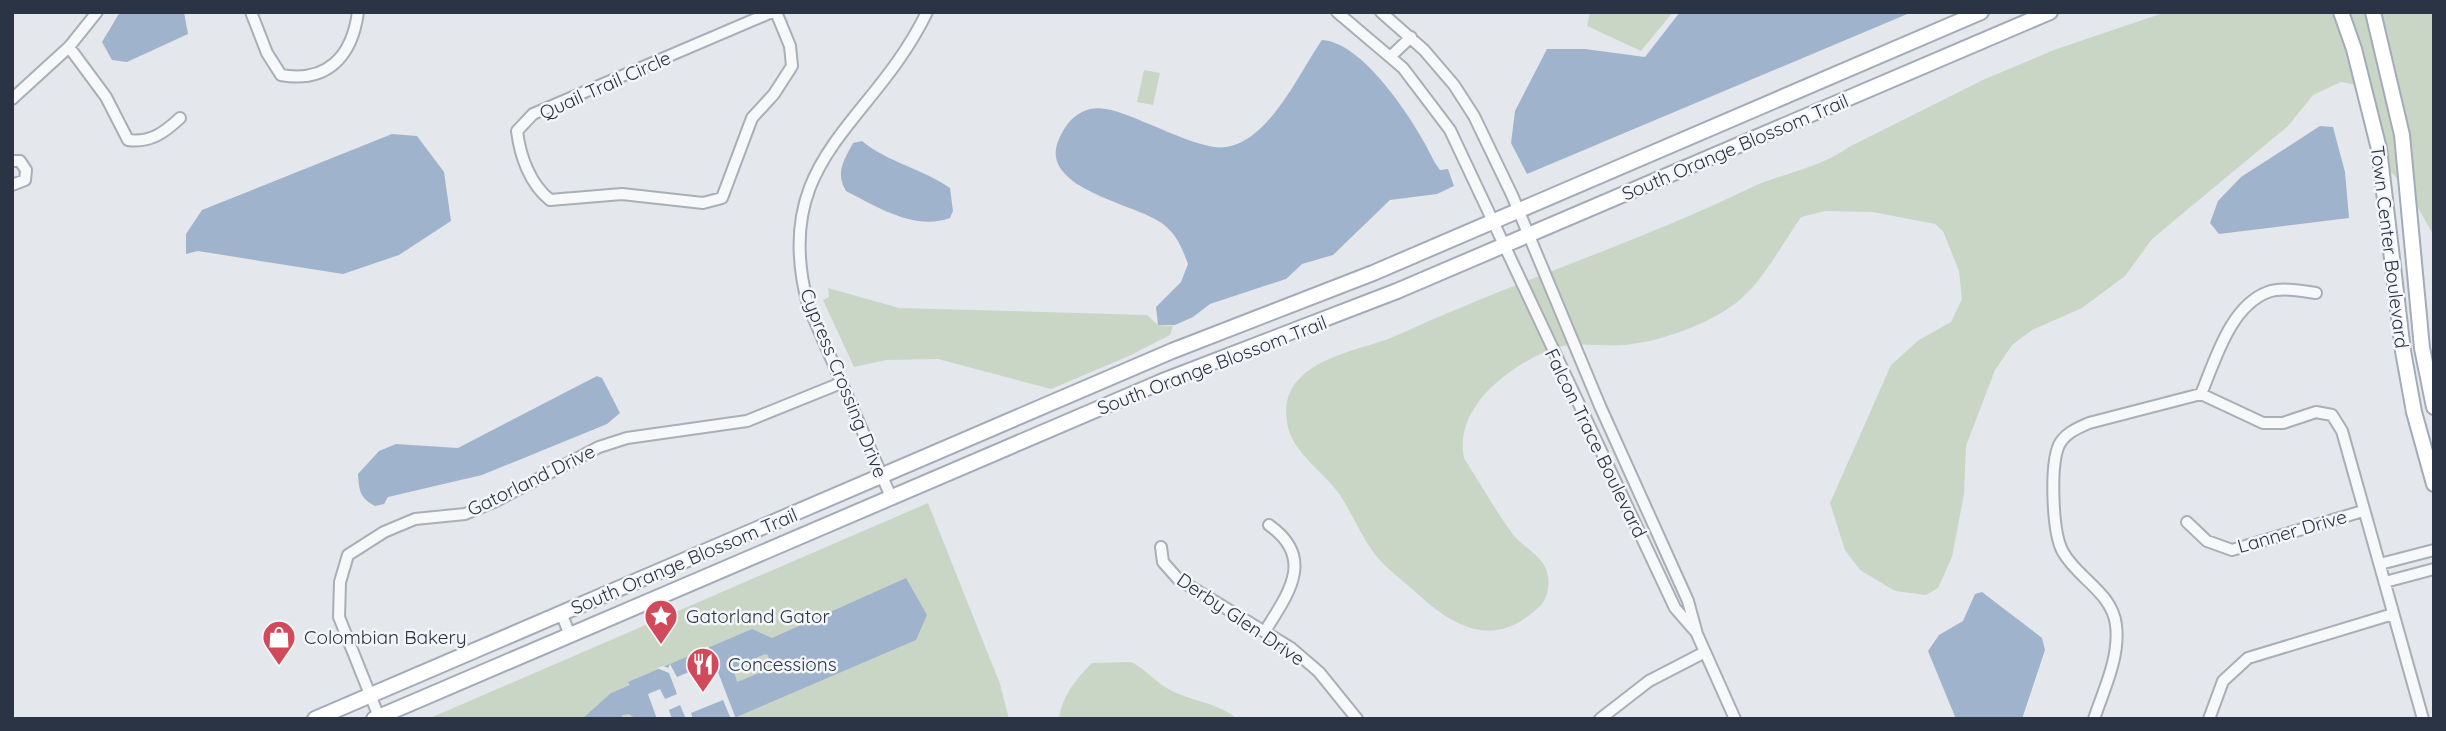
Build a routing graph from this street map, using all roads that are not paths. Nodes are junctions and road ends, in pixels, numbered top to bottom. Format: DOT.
graph roads {
  1 [pos="97,12"];
  2 [pos="251,12"];
  3 [pos="358,12"];
  4 [pos="774,12"];
  5 [pos="926,12"];
  6 [pos="1336,12"];
  7 [pos="1381,12"];
  8 [pos="1981,12"];
  9 [pos="2050,12"];
  10 [pos="2341,12"];
  11 [pos="2372,12"];
  12 [pos="1411,37"];
  13 [pos="69,47"];
  14 [pos="1391,56"];
  15 [pos="12,99"];
  16 [pos="180,118"];
  17 [pos="12,161"];
  18 [pos="12,185"];
  19 [pos="1518,211"];
  20 [pos="1493,222"];
  21 [pos="1528,236"];
  22 [pos="1503,247"];
  23 [pos="2316,293"];
  24 [pos="841,383"];
  25 [pos="2201,394"];
  26 [pos="2434,407"];
  27 [pos="881,476"];
  28 [pos="2434,484"];
  29 [pos="891,497"];
  30 [pos="2363,511"];
  31 [pos="2187,522"];
  32 [pos="1269,524"];
  33 [pos="1161,547"];
  34 [pos="2434,550"];
  35 [pos="2380,564"];
  36 [pos="2434,569"];
  37 [pos="2385,582"];
  38 [pos="561,613"];
  39 [pos="2393,614"];
  40 [pos="1265,631"];
  41 [pos="1697,634"];
  42 [pos="570,635"];
  43 [pos="1705,652"];
  44 [pos="370,695"];
  45 [pos="377,718"];
  46 [pos="315,719"];
  47 [pos="1357,719"];
  48 [pos="1600,719"];
  49 [pos="1735,719"];
  50 [pos="2094,719"];
  51 [pos="2209,719"];
  52 [pos="2423,719"];
  1 -- 13 [label="street"];
  2 -- 3 [label="street"];
  4 -- 4 [label="street, Quail Trail Circle"];
  5 -- 24 [label="street, Cypress Crossing Drive"];
  6 -- 14 [label="street, Falcon Trace Boulevard"];
  7 -- 12 [label="street, Falcon Trace Boulevard"];
  8 -- 19 [label="main road, South Orange Blossom Trail"];
  9 -- 21 [label="main road, South Orange Blossom Trail"];
  10 -- 28 [label="main road, Town Center Boulevard"];
  11 -- 26 [label="main road, Town Center Boulevard"];
  12 -- 14 [label="street"];
  12 -- 19 [label="street, Falcon Trace Boulevard"];
  13 -- 15 [label="street"];
  13 -- 16 [label="street"];
  14 -- 20 [label="street, Falcon Trace Boulevard"];
  17 -- 18 [label="street"];
  19 -- 20 [label="main road, South Orange Blossom Trail"];
  19 -- 21 [label="street, Falcon Trace Boulevard"];
  20 -- 22 [label="street, Falcon Trace Boulevard"];
  20 -- 27 [label="main road, South Orange Blossom Trail"];
  21 -- 22 [label="main road, South Orange Blossom Trail"];
  21 -- 41 [label="street, Falcon Trace Boulevard"];
  22 -- 29 [label="main road, South Orange Blossom Trail"];
  22 -- 41 [label="street, Falcon Trace Boulevard"];
  23 -- 25 [label="street"];
  24 -- 27 [label="street, Cypress Crossing Drive"];
  24 -- 44 [label="street, Gatorland Drive"];
  25 -- 30 [label="street"];
  25 -- 50 [label="street"];
  27 -- 29 [label="street, Cypress Crossing Drive"];
  27 -- 38 [label="main road, South Orange Blossom Trail"];
  29 -- 42 [label="main road, South Orange Blossom Trail"];
  30 -- 31 [label="street, Lanner Drive"];
  30 -- 35 [label="street"];
  32 -- 40 [label="street"];
  33 -- 40 [label="street, Derby Glen Drive"];
  34 -- 35 [label="street"];
  35 -- 37 [label="street"];
  36 -- 37 [label="street"];
  37 -- 39 [label="street"];
  38 -- 42 [label="street"];
  38 -- 44 [label="main road, South Orange Blossom Trail"];
  39 -- 51 [label="street"];
  39 -- 52 [label="street"];
  40 -- 47 [label="street, Derby Glen Drive"];
  41 -- 43 [label="street, Falcon Trace Boulevard"];
  42 -- 45 [label="main road, South Orange Blossom Trail"];
  43 -- 48 [label="street"];
  43 -- 49 [label="street, Falcon Trace Boulevard"];
  44 -- 45 [label="street, Gatorland Drive"];
  44 -- 46 [label="main road, South Orange Blossom Trail"];
}
